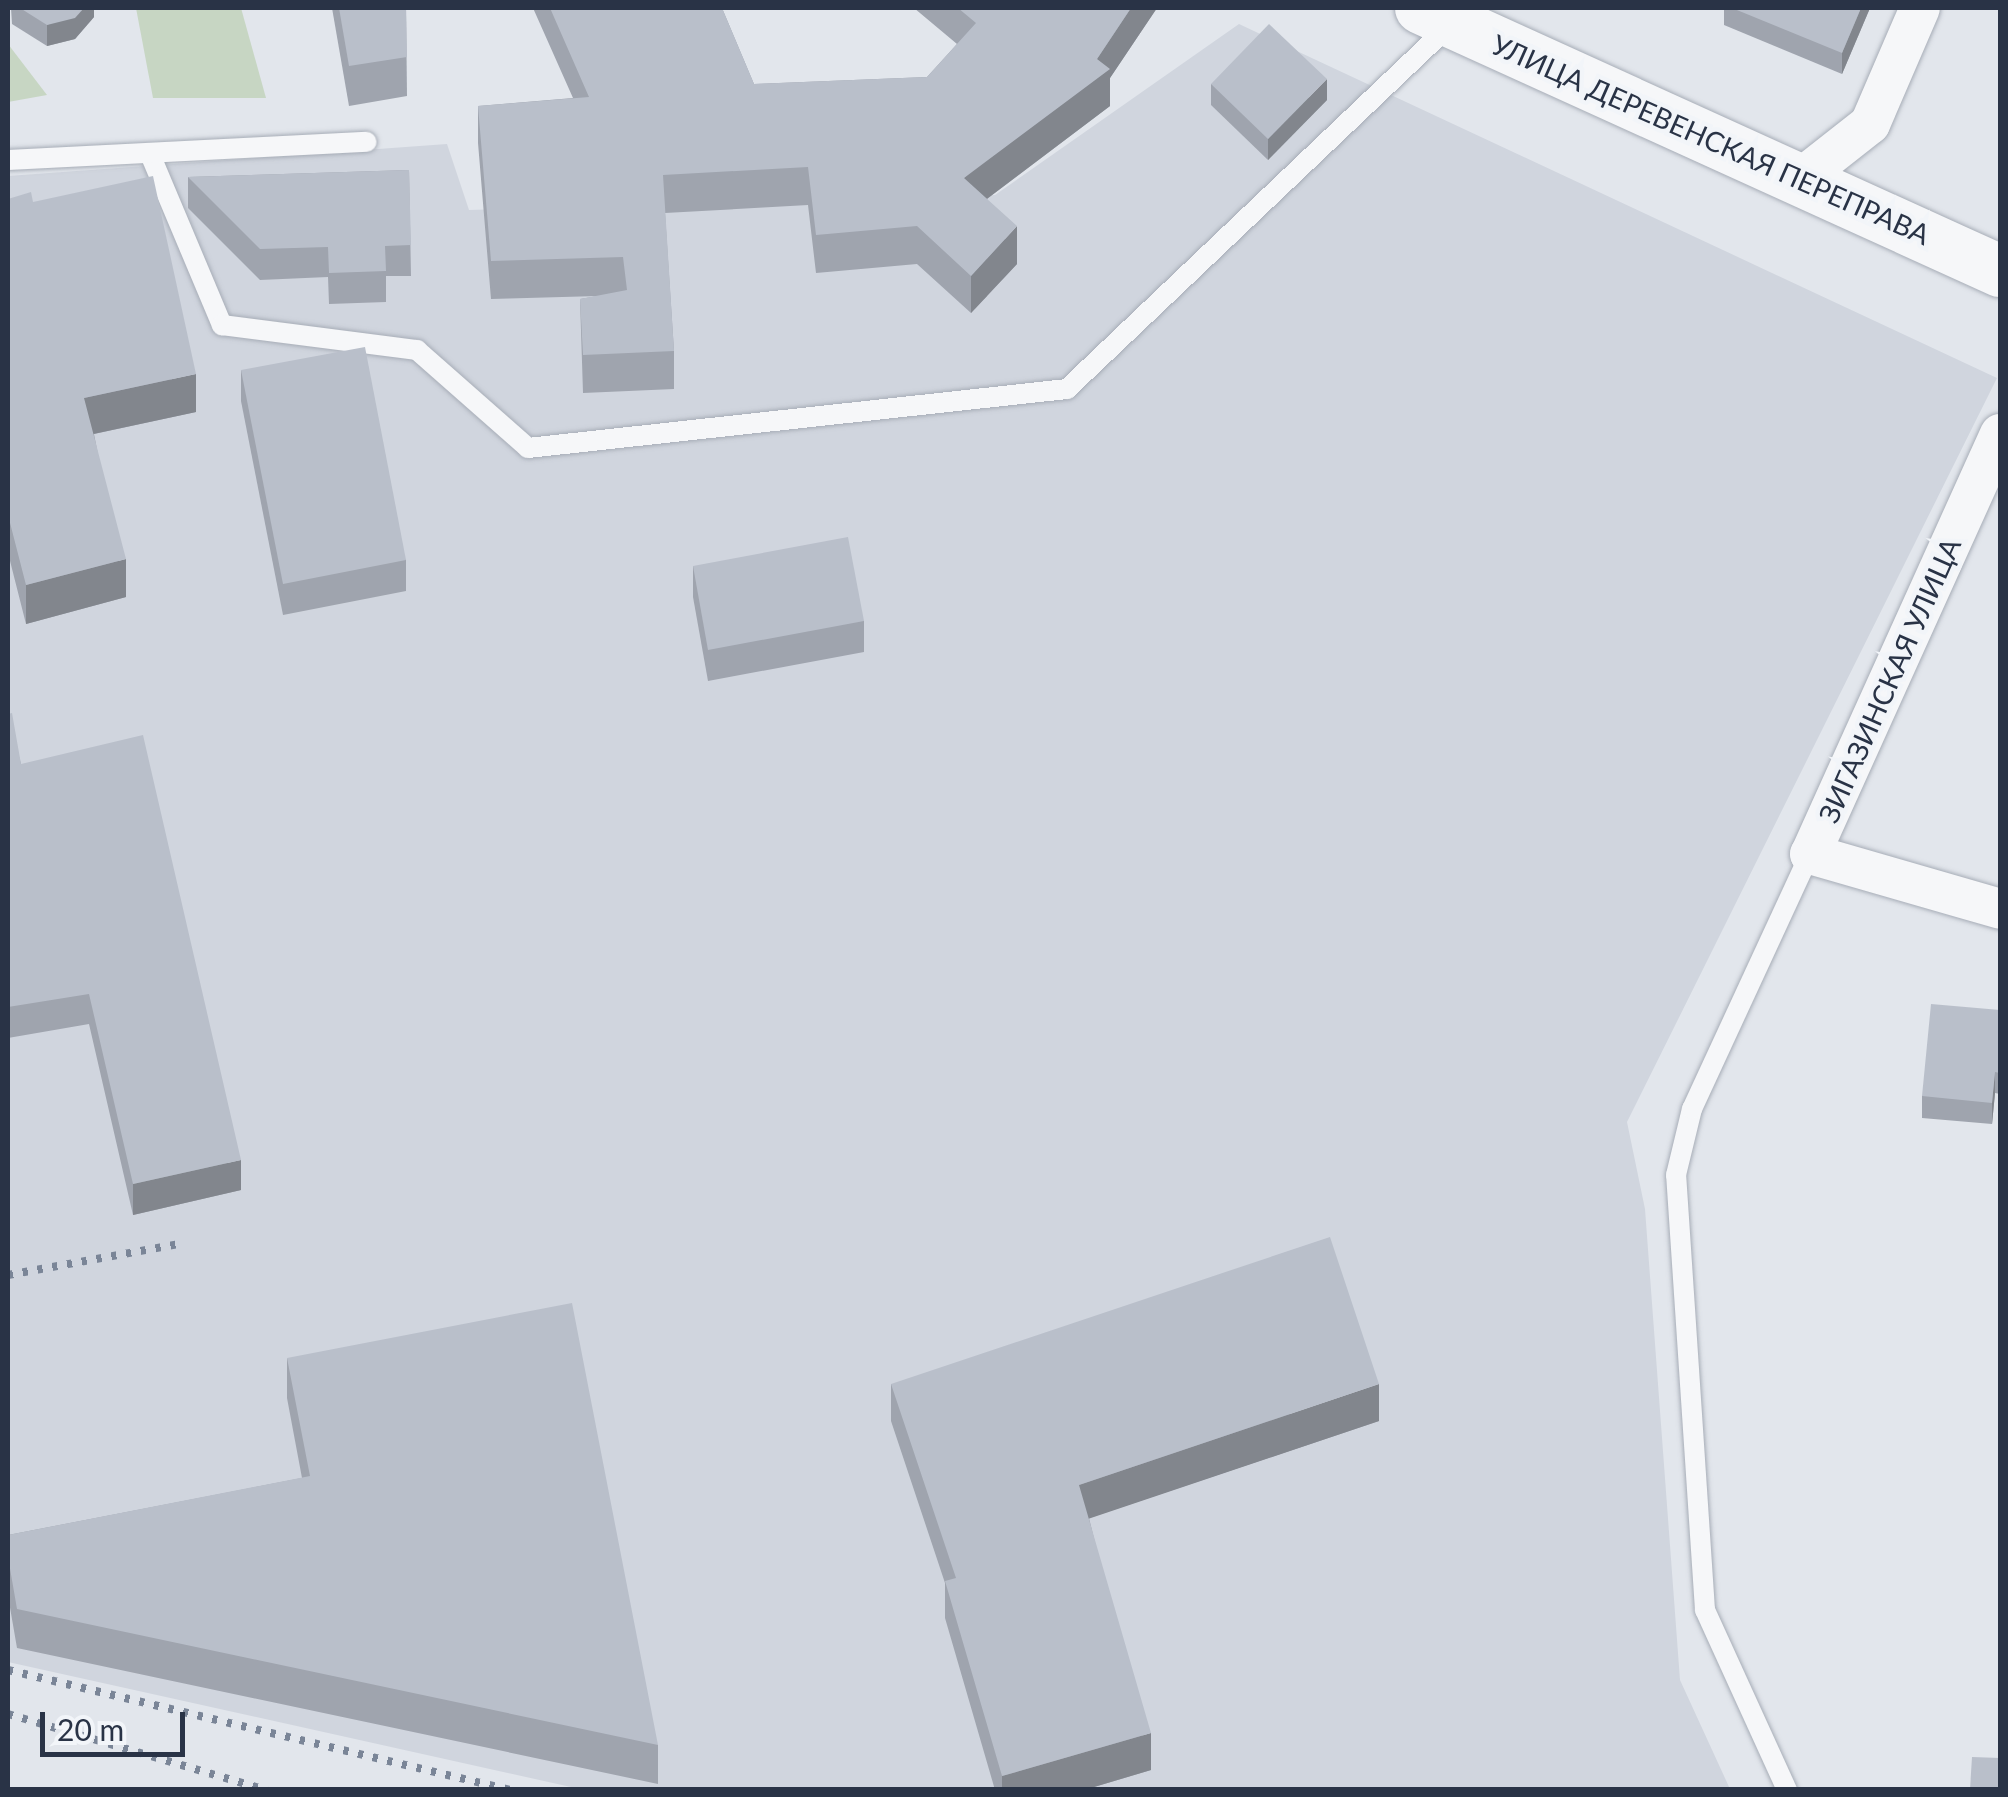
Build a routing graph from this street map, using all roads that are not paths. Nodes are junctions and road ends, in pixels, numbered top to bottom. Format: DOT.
graph roads {
  1 [pos="1920,8"];
  2 [pos="1436,15"];
  3 [pos="366,142"];
  4 [pos="150,154"];
  5 [pos="8,160"];
  6 [pos="1800,178"];
  7 [pos="2000,271"];
  8 [pos="2000,434"];
  9 [pos="1810,854"];
  10 [pos="2000,910"];
  11 [pos="1787,1790"];
  1 -- 6 [label="street"];
  2 -- 4 [label="lane"];
  2 -- 6 [label="street, УЛИЦА ДЕРЕВЕНСКАЯ ПЕРЕПРАВА"];
  3 -- 4 [label="lane"];
  4 -- 5 [label="lane"];
  6 -- 7 [label="street, УЛИЦА ДЕРЕВЕНСКАЯ ПЕРЕПРАВА"];
  8 -- 9 [label="street, ЗИГАЗИНСКАЯ УЛИЦА"];
  9 -- 10 [label="street, ЗИГАЗИНСКАЯ УЛИЦА"];
  9 -- 11 [label="lane"];
}
